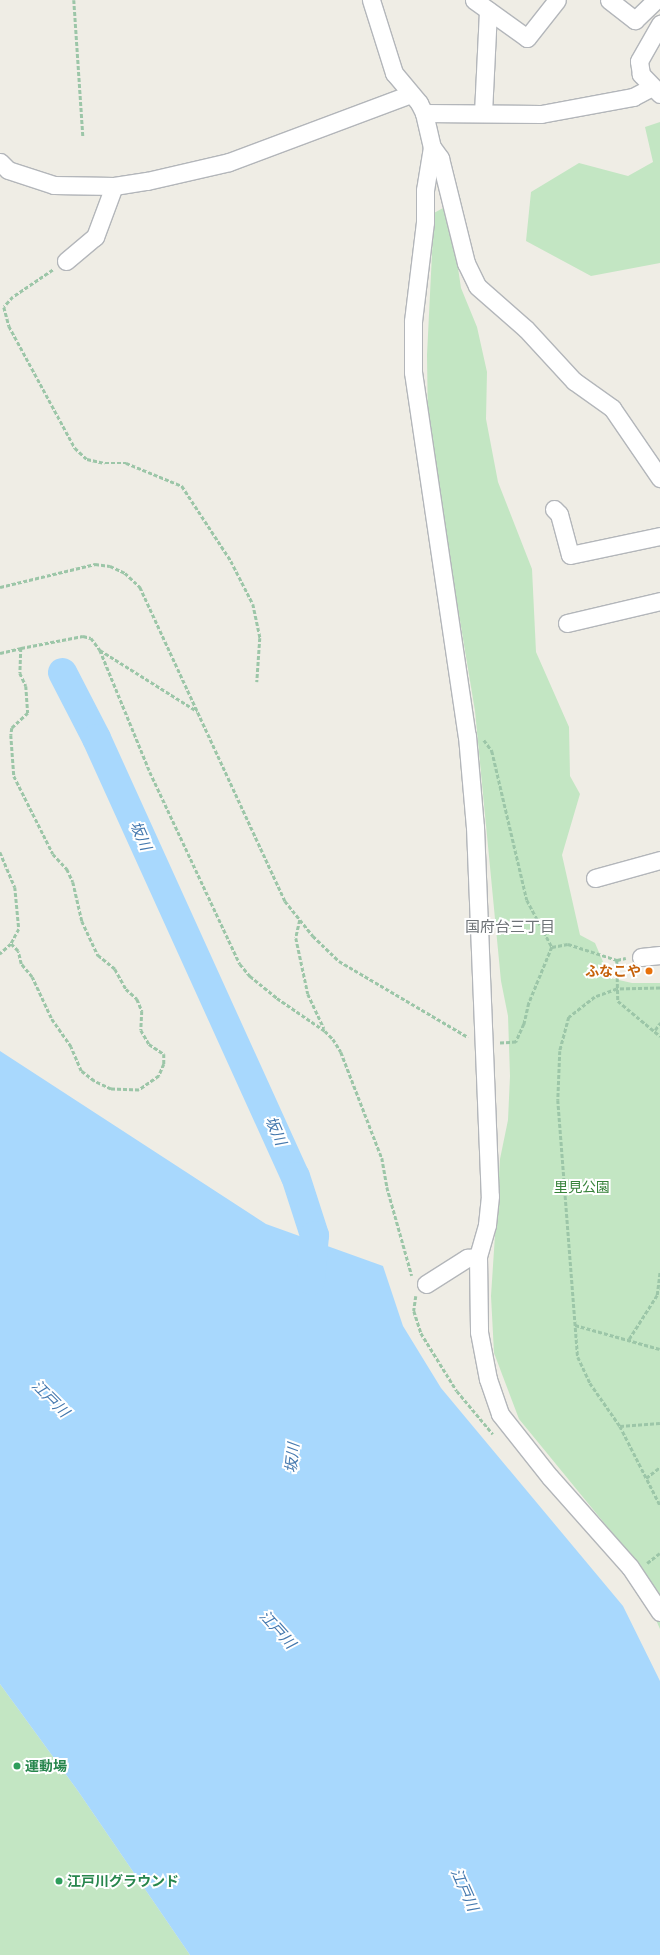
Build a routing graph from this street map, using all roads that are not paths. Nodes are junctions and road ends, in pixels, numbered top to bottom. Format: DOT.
graph roads {
  1 [pos="371,0"];
  2 [pos="557,0"];
  3 [pos="609,0"];
  4 [pos="656,0"];
  5 [pos="481,5"];
  6 [pos="660,24"];
  7 [pos="656,90"];
  8 [pos="411,94"];
  9 [pos="424,113"];
  10 [pos="483,113"];
  11 [pos="432,147"];
  12 [pos="0,162"];
  13 [pos="114,186"];
  14 [pos="66,261"];
  15 [pos="660,478"];
  16 [pos="554,509"];
  17 [pos="660,536"];
  18 [pos="660,601"];
  19 [pos="567,623"];
  20 [pos="660,860"];
  21 [pos="595,878"];
  22 [pos="660,955"];
  23 [pos="641,957"];
  24 [pos="478,1257"];
  25 [pos="423,1286"];
  26 [pos="660,1612"];
  1 -- 8 [label="street"];
  2 -- 5 [label="street"];
  3 -- 4 [label="street"];
  5 -- 10 [label="street"];
  6 -- 7 [label="street"];
  7 -- 10 [label="street"];
  8 -- 9 [label="street"];
  8 -- 13 [label="street"];
  9 -- 10 [label="street"];
  9 -- 11 [label="street"];
  11 -- 15 [label="street"];
  11 -- 24 [label="street"];
  12 -- 13 [label="street"];
  13 -- 14 [label="street"];
  16 -- 17 [label="street"];
  18 -- 19 [label="street"];
  20 -- 21 [label="street"];
  22 -- 23 [label="street"];
  24 -- 25 [label="street"];
  24 -- 26 [label="street"];
}
